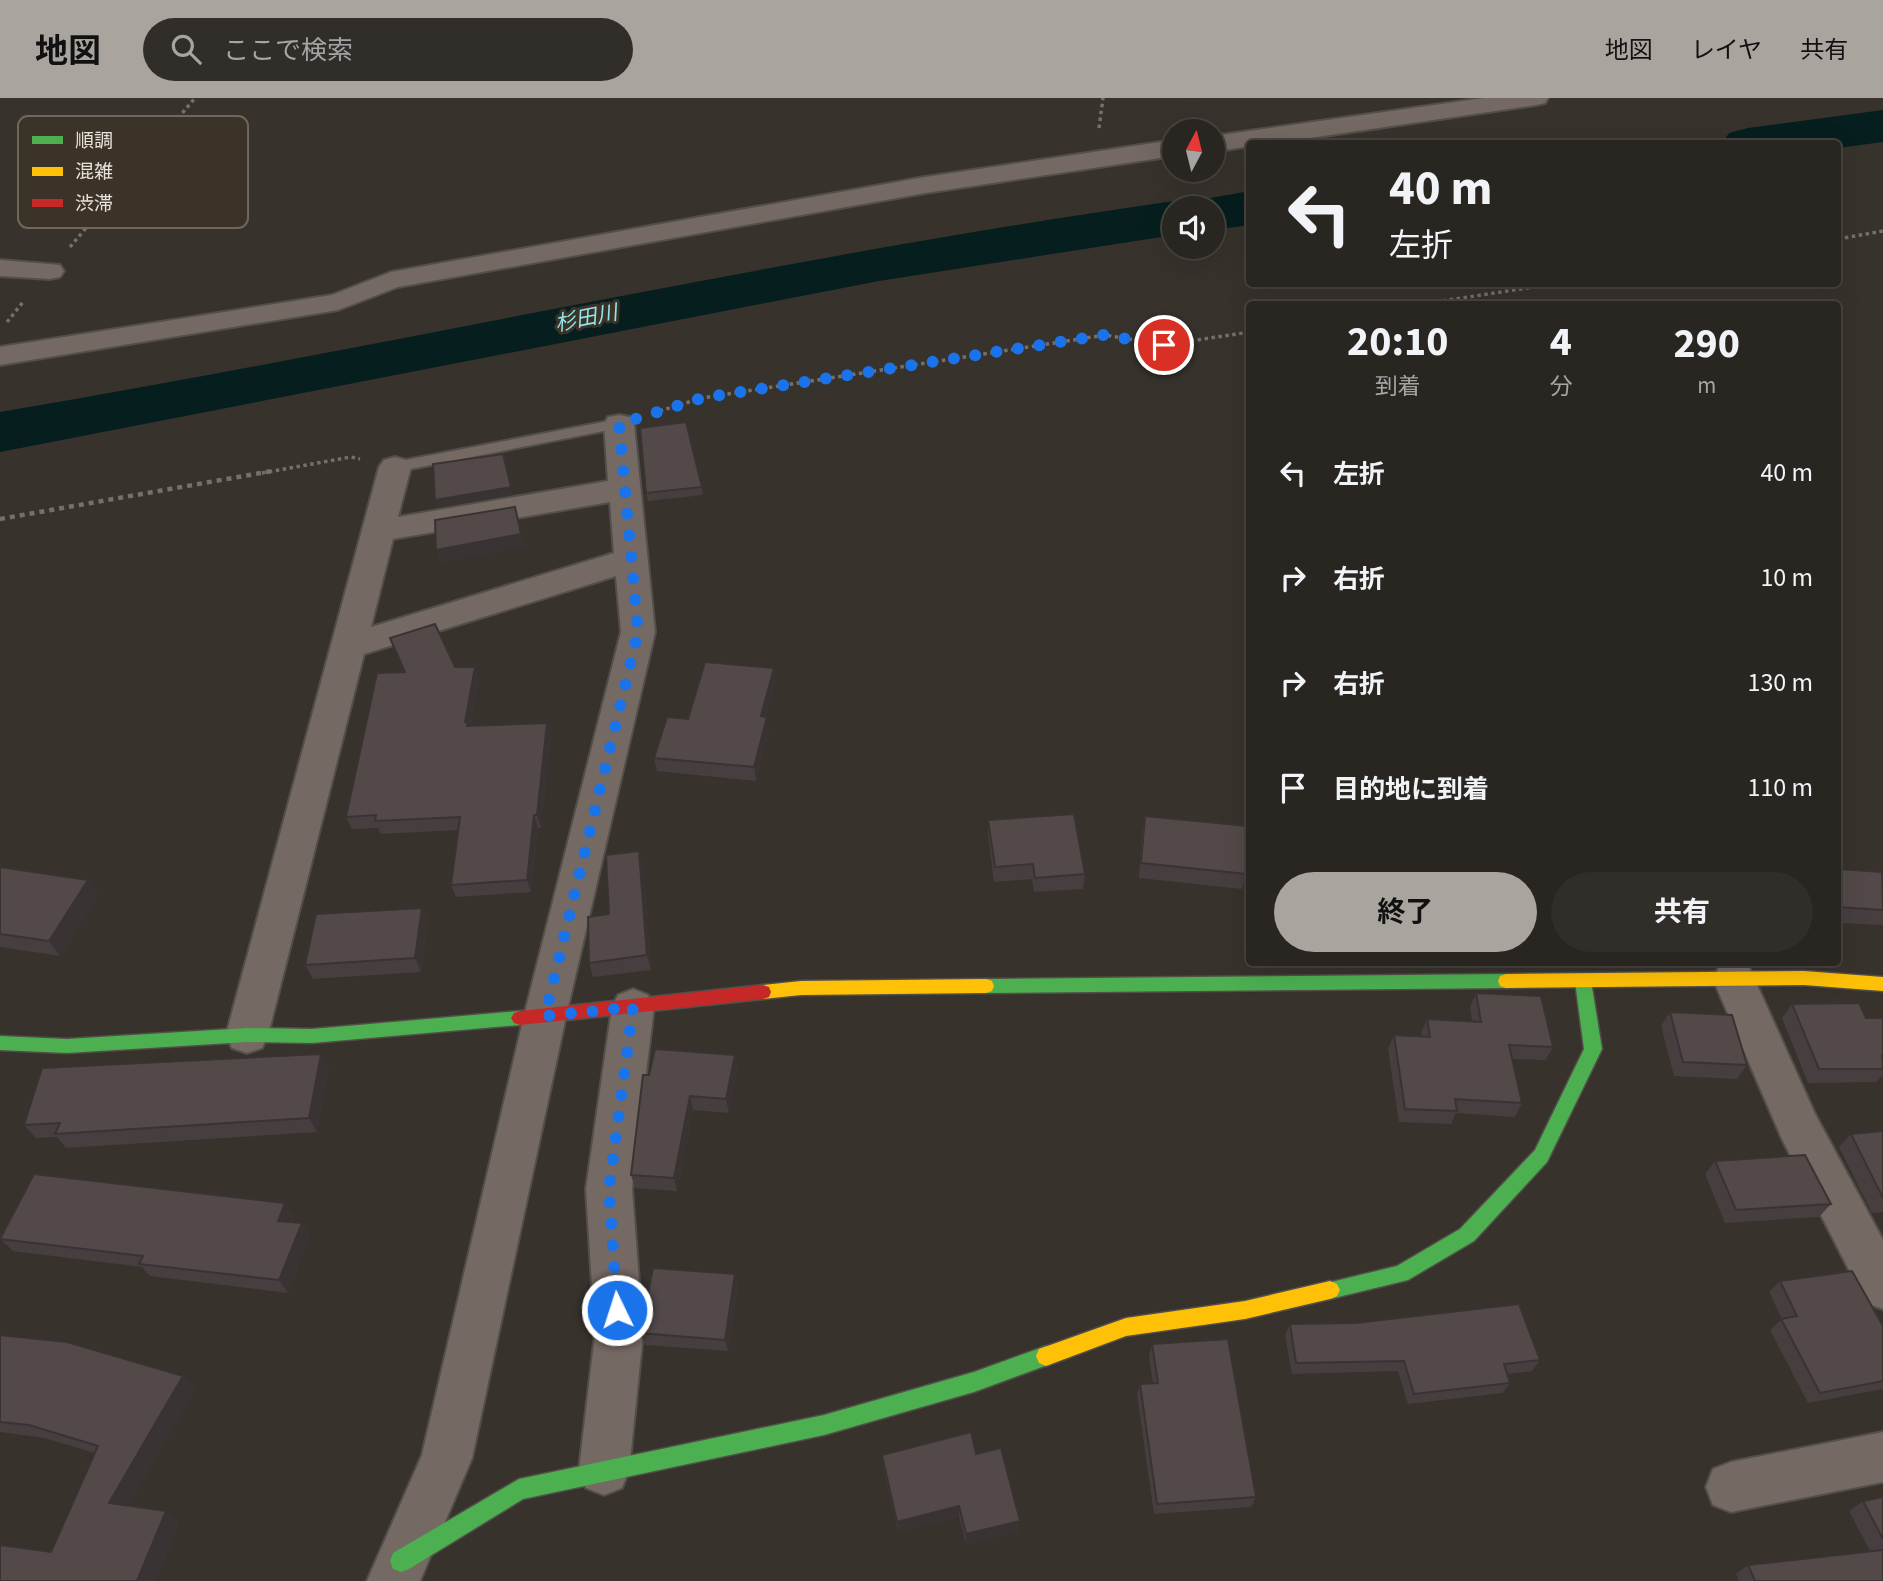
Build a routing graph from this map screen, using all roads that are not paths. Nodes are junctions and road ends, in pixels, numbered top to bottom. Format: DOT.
graph roads {
  1 [pos="1536,98"];
  2 [pos="1225,142"];
  3 [pos="1162,150"];
  4 [pos="0,268"];
  5 [pos="50,271"];
  6 [pos="0,356"];
  7 [pos="619,424"];
  8 [pos="395,467"];
  9 [pos="624,489"];
  10 [pos="378,531"];
  11 [pos="629,561"];
  12 [pos="348,646"];
  13 [pos="1734,979"];
  14 [pos="1583,981"];
  15 [pos="1883,984"];
  16 [pos="633,1007"];
  17 [pos="545,1016"];
  18 [pos="247,1035"];
  19 [pos="0,1043"];
  20 [pos="1883,1287"];
  21 [pos="1883,1457"];
  22 [pos="604,1470"];
  23 [pos="1731,1487"];
  24 [pos="397,1571"];
  1 -- 2 [label="street"];
  3 -- 6 [label="street"];
  4 -- 5 [label="street"];
  7 -- 8 [label="lane"];
  7 -- 9 [label="street"];
  8 -- 10 [label="street"];
  9 -- 10 [label="street"];
  9 -- 11 [label="street"];
  10 -- 12 [label="street"];
  11 -- 12 [label="street"];
  11 -- 17 [label="street"];
  12 -- 18 [label="street"];
  13 -- 14 [label="street"];
  13 -- 15 [label="street"];
  13 -- 20 [label="street"];
  14 -- 16 [label="street"];
  14 -- 22 [label="street"];
  16 -- 17 [label="street"];
  16 -- 22 [label="street"];
  17 -- 18 [label="street"];
  17 -- 24 [label="street"];
  18 -- 19 [label="street"];
  21 -- 23 [label="street"];
  22 -- 24 [label="street"];
}
